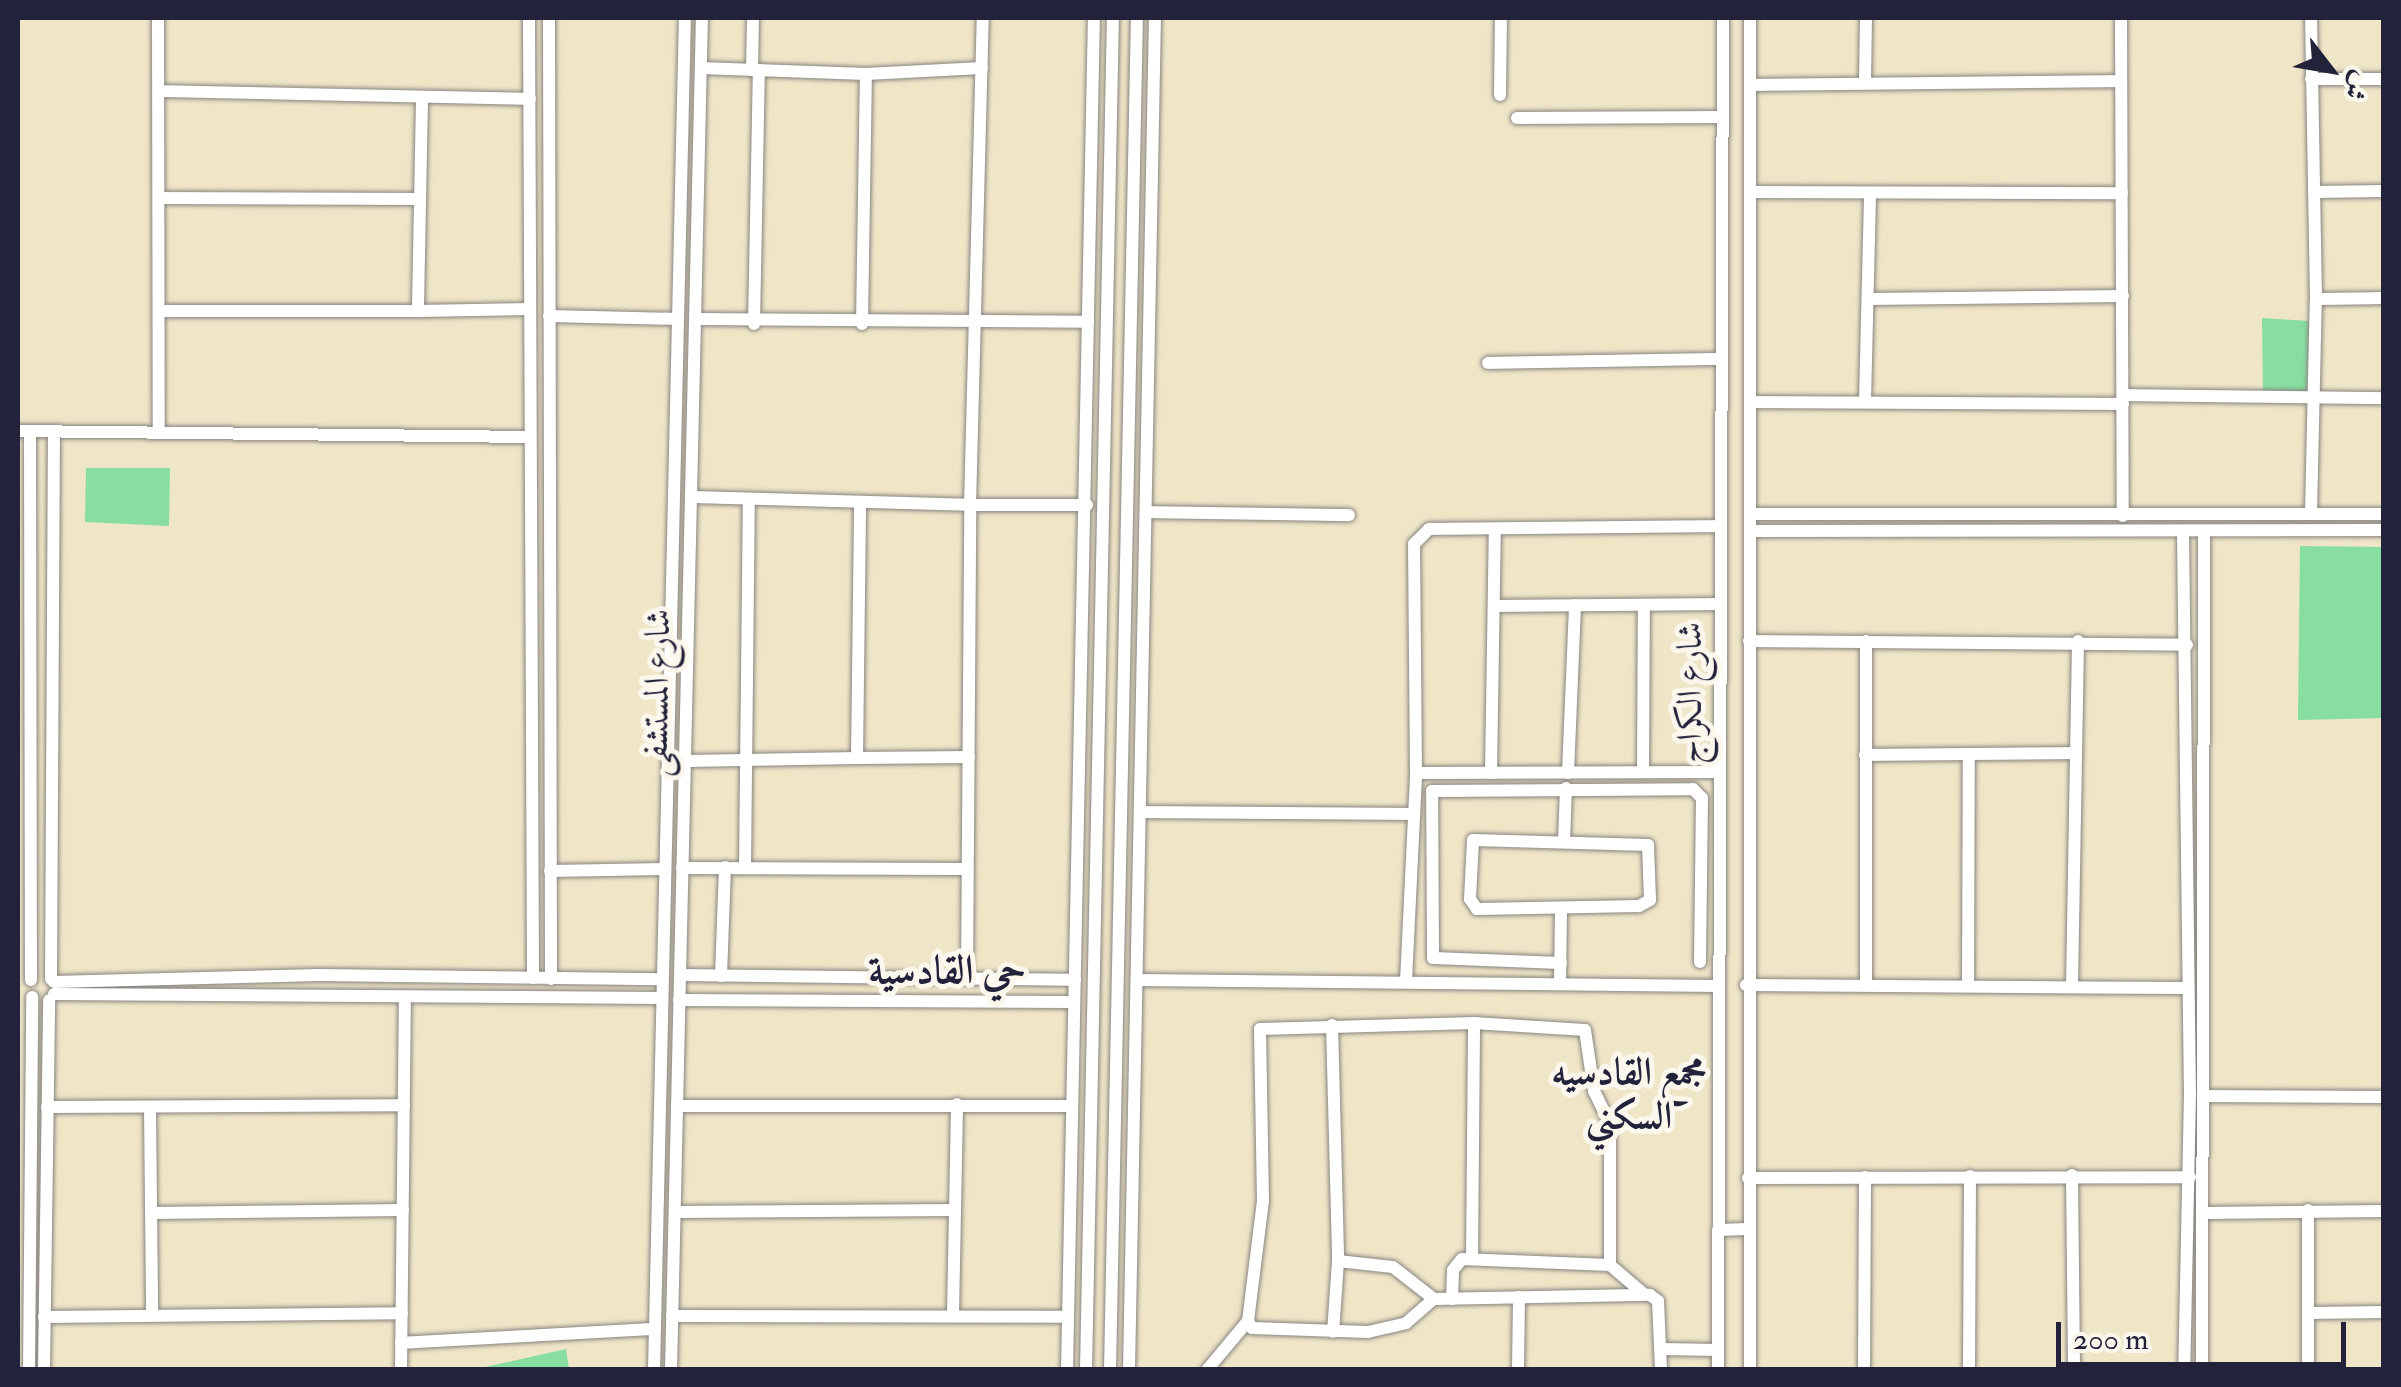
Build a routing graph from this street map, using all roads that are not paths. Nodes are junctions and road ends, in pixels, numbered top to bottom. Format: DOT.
graph roads {
  1 [pos="158,18"];
  2 [pos="529,18"];
  3 [pos="549,18"];
  4 [pos="685,18"];
  5 [pos="702,18"];
  6 [pos="753,18"];
  7 [pos="983,18"];
  8 [pos="1094,18"];
  9 [pos="1113,18"];
  10 [pos="1137,18"];
  11 [pos="1155,18"];
  12 [pos="1500,18"];
  13 [pos="1723,18"];
  14 [pos="1750,18"];
  15 [pos="1866,18"];
  16 [pos="2121,18"];
  17 [pos="2312,18"];
  18 [pos="1093,38"];
  19 [pos="1112,39"];
  20 [pos="1136,40"];
  21 [pos="1155,41"];
  22 [pos="701,68"];
  23 [pos="982,68"];
  24 [pos="755,70"];
  25 [pos="866,74"];
  26 [pos="2311,79"];
  27 [pos="2384,79"];
  28 [pos="1866,80"];
  29 [pos="2121,82"];
  30 [pos="1751,85"];
  31 [pos="159,91"];
  32 [pos="1500,95"];
  33 [pos="422,99"];
  34 [pos="530,100"];
  35 [pos="1722,117"];
  36 [pos="1517,118"];
  37 [pos="1751,192"];
  38 [pos="2314,192"];
  39 [pos="2384,192"];
  40 [pos="2122,193"];
  41 [pos="1870,194"];
  42 [pos="159,198"];
  43 [pos="420,198"];
  44 [pos="680,202"];
  45 [pos="698,202"];
  46 [pos="549,242"];
  47 [pos="530,244"];
  48 [pos="1089,252"];
  49 [pos="1108,252"];
  50 [pos="1132,252"];
  51 [pos="1152,252"];
  52 [pos="2122,296"];
  53 [pos="2384,298"];
  54 [pos="1868,299"];
  55 [pos="2316,299"];
  56 [pos="530,309"];
  57 [pos="160,311"];
  58 [pos="418,311"];
  59 [pos="549,316"];
  60 [pos="677,319"];
  61 [pos="695,320"];
  62 [pos="970,322"];
  63 [pos="1088,322"];
  64 [pos="754,324"];
  65 [pos="862,324"];
  66 [pos="1722,330"];
  67 [pos="1750,330"];
  68 [pos="1722,359"];
  69 [pos="1488,363"];
  70 [pos="2314,398"];
  71 [pos="2384,398"];
  72 [pos="2124,400"];
  73 [pos="1750,402"];
  74 [pos="1865,402"];
  75 [pos="54,430"];
  76 [pos="159,430"];
  77 [pos="24,431"];
  78 [pos="528,437"];
  79 [pos="1104,447"];
  80 [pos="1128,447"];
  81 [pos="691,498"];
  82 [pos="749,499"];
  83 [pos="860,502"];
  84 [pos="970,505"];
  85 [pos="1087,506"];
  86 [pos="1147,512"];
  87 [pos="2311,513"];
  88 [pos="1751,514"];
  89 [pos="2360,514"];
  90 [pos="2384,514"];
  91 [pos="1349,515"];
  92 [pos="2122,516"];
  93 [pos="2002,524"];
  94 [pos="1720,526"];
  95 [pos="2360,529"];
  96 [pos="1495,530"];
  97 [pos="2384,530"];
  98 [pos="1751,531"];
  99 [pos="2183,533"];
  100 [pos="2204,533"];
  101 [pos="24,551"];
  102 [pos="2187,596"];
  103 [pos="2202,597"];
  104 [pos="1720,604"];
  105 [pos="1644,605"];
  106 [pos="1496,606"];
  107 [pos="1574,606"];
  108 [pos="1749,641"];
  109 [pos="2078,641"];
  110 [pos="1866,642"];
  111 [pos="2187,645"];
  112 [pos="531,674"];
  113 [pos="550,674"];
  114 [pos="668,680"];
  115 [pos="687,680"];
  116 [pos="34,688"];
  117 [pos="52,688"];
  118 [pos="2076,753"];
  119 [pos="1865,754"];
  120 [pos="1970,754"];
  121 [pos="970,757"];
  122 [pos="857,758"];
  123 [pos="744,760"];
  124 [pos="686,762"];
  125 [pos="1642,772"];
  126 [pos="1720,772"];
  127 [pos="1416,773"];
  128 [pos="1491,773"];
  129 [pos="1568,773"];
  130 [pos="1079,782"];
  131 [pos="1097,782"];
  132 [pos="1566,788"];
  133 [pos="1141,812"];
  134 [pos="1414,814"];
  135 [pos="1564,842"];
  136 [pos="725,867"];
  137 [pos="745,867"];
  138 [pos="682,868"];
  139 [pos="664,869"];
  140 [pos="967,870"];
  141 [pos="550,871"];
  142 [pos="1140,877"];
  143 [pos="1120,878"];
  144 [pos="2187,905"];
  145 [pos="2202,905"];
  146 [pos="1561,908"];
  147 [pos="24,909"];
  148 [pos="2187,930"];
  149 [pos="2202,931"];
  150 [pos="1700,962"];
  151 [pos="1560,963"];
  152 [pos="318,975"];
  153 [pos="681,975"];
  154 [pos="721,976"];
  155 [pos="439,977"];
  156 [pos="838,977"];
  157 [pos="532,978"];
  158 [pos="967,978"];
  159 [pos="551,979"];
  160 [pos="662,979"];
  161 [pos="31,980"];
  162 [pos="1074,980"];
  163 [pos="1138,980"];
  164 [pos="1406,981"];
  165 [pos="1560,982"];
  166 [pos="1746,984"];
  167 [pos="1866,985"];
  168 [pos="1718,986"];
  169 [pos="1968,986"];
  170 [pos="2072,986"];
  171 [pos="52,988"];
  172 [pos="2186,988"];
  173 [pos="319,996"];
  174 [pos="32,997"];
  175 [pos="405,997"];
  176 [pos="438,997"];
  177 [pos="661,998"];
  178 [pos="680,1000"];
  179 [pos="839,1001"];
  180 [pos="1074,1002"];
  181 [pos="1474,1023"];
  182 [pos="1332,1025"];
  183 [pos="1092,1060"];
  184 [pos="1116,1060"];
  185 [pos="2204,1096"];
  186 [pos="2384,1097"];
  187 [pos="22,1102"];
  188 [pos="957,1104"];
  189 [pos="404,1105"];
  190 [pos="677,1106"];
  191 [pos="1072,1106"];
  192 [pos="46,1107"];
  193 [pos="150,1109"];
  194 [pos="2072,1175"];
  195 [pos="1970,1176"];
  196 [pos="1865,1177"];
  197 [pos="2190,1177"];
  198 [pos="1748,1178"];
  199 [pos="403,1210"];
  200 [pos="953,1210"];
  201 [pos="2308,1210"];
  202 [pos="2384,1210"];
  203 [pos="674,1212"];
  204 [pos="151,1213"];
  205 [pos="2203,1213"];
  206 [pos="1748,1229"];
  207 [pos="1718,1230"];
  208 [pos="29,1248"];
  209 [pos="45,1248"];
  210 [pos="1472,1259"];
  211 [pos="1338,1260"];
  212 [pos="656,1263"];
  213 [pos="673,1263"];
  214 [pos="1610,1264"];
  215 [pos="1069,1270"];
  216 [pos="1088,1270"];
  217 [pos="1112,1273"];
  218 [pos="1132,1273"];
  219 [pos="1644,1294"];
  220 [pos="1520,1296"];
  221 [pos="1452,1299"];
  222 [pos="1434,1300"];
  223 [pos="2308,1312"];
  224 [pos="2384,1312"];
  225 [pos="402,1313"];
  226 [pos="152,1315"];
  227 [pos="953,1315"];
  228 [pos="672,1316"];
  229 [pos="1068,1317"];
  230 [pos="44,1318"];
  231 [pos="1248,1321"];
  232 [pos="655,1329"];
  233 [pos="1333,1332"];
  234 [pos="401,1344"];
  235 [pos="1662,1350"];
  236 [pos="1718,1350"];
  237 [pos="2185,1366"];
  238 [pos="2202,1366"];
  239 [pos="29,1370"];
  240 [pos="44,1370"];
  241 [pos="402,1370"];
  242 [pos="654,1370"];
  243 [pos="671,1370"];
  244 [pos="1067,1370"];
  245 [pos="1086,1370"];
  246 [pos="1110,1370"];
  247 [pos="1129,1370"];
  248 [pos="1207,1370"];
  249 [pos="1518,1370"];
  250 [pos="1661,1370"];
  251 [pos="1718,1370"];
  252 [pos="1750,1370"];
  253 [pos="1864,1370"];
  254 [pos="1969,1370"];
  255 [pos="2074,1370"];
  256 [pos="2308,1370"];
  1 -- 31 [label="street"];
  2 -- 34 [label="street"];
  3 -- 46 [label="street"];
  4 -- 44 [label="street, شارع المستشفى"];
  5 -- 22 [label="street, شارع المستشفى"];
  6 -- 24 [label="street"];
  7 -- 23 [label="street"];
  8 -- 18 [label="street"];
  9 -- 19 [label="street"];
  10 -- 20 [label="street"];
  11 -- 21 [label="street"];
  12 -- 32 [label="street"];
  13 -- 35 [label="street, شارع الكراج"];
  14 -- 30 [label="street"];
  15 -- 28 [label="street"];
  16 -- 29 [label="street"];
  17 -- 26 [label="street"];
  18 -- 19 [label="street"];
  18 -- 48 [label="street"];
  19 -- 49 [label="street"];
  20 -- 21 [label="street"];
  20 -- 50 [label="street"];
  21 -- 51 [label="street"];
  22 -- 24 [label="street"];
  22 -- 45 [label="street, شارع المستشفى"];
  23 -- 25 [label="street"];
  23 -- 62 [label="street"];
  24 -- 25 [label="street"];
  24 -- 64 [label="street"];
  25 -- 65 [label="street"];
  26 -- 27 [label="street"];
  26 -- 38 [label="street"];
  28 -- 29 [label="street"];
  28 -- 30 [label="street"];
  29 -- 40 [label="street"];
  30 -- 37 [label="street"];
  31 -- 33 [label="street"];
  31 -- 42 [label="street"];
  33 -- 34 [label="street"];
  33 -- 43 [label="street"];
  34 -- 47 [label="street"];
  35 -- 36 [label="street"];
  35 -- 66 [label="street, شارع الكراج"];
  37 -- 41 [label="street"];
  37 -- 67 [label="street"];
  38 -- 39 [label="street"];
  38 -- 55 [label="street"];
  40 -- 41 [label="street"];
  40 -- 52 [label="street"];
  41 -- 54 [label="street"];
  42 -- 43 [label="street"];
  42 -- 57 [label="street"];
  43 -- 58 [label="street"];
  44 -- 45 [label="street"];
  44 -- 60 [label="street, شارع المستشفى"];
  45 -- 61 [label="street, شارع المستشفى"];
  46 -- 47 [label="street"];
  46 -- 59 [label="street"];
  47 -- 56 [label="street"];
  48 -- 49 [label="street"];
  48 -- 63 [label="street"];
  49 -- 79 [label="street"];
  50 -- 51 [label="street"];
  50 -- 80 [label="street"];
  51 -- 86 [label="street"];
  52 -- 54 [label="street"];
  52 -- 72 [label="street"];
  53 -- 55 [label="street"];
  54 -- 74 [label="street"];
  55 -- 70 [label="street"];
  56 -- 58 [label="street"];
  56 -- 78 [label="street"];
  57 -- 58 [label="street"];
  57 -- 76 [label="street"];
  59 -- 60 [label="street"];
  59 -- 113 [label="street"];
  60 -- 114 [label="street, شارع المستشفى"];
  61 -- 64 [label="street"];
  61 -- 81 [label="street, شارع المستشفى"];
  62 -- 63 [label="street"];
  62 -- 65 [label="street"];
  62 -- 84 [label="street"];
  63 -- 85 [label="street"];
  64 -- 65 [label="street"];
  66 -- 67 [label="street"];
  66 -- 68 [label="street, شارع الكراج"];
  67 -- 73 [label="street"];
  68 -- 69 [label="street"];
  68 -- 94 [label="street, شارع الكراج"];
  70 -- 71 [label="street"];
  70 -- 72 [label="street"];
  70 -- 87 [label="street"];
  72 -- 74 [label="street"];
  72 -- 92 [label="street"];
  73 -- 74 [label="street"];
  73 -- 88 [label="street"];
  75 -- 76 [label="street"];
  75 -- 77 [label="street"];
  75 -- 117 [label="street"];
  76 -- 78 [label="street"];
  77 -- 101 [label="street"];
  78 -- 112 [label="street"];
  79 -- 80 [label="street"];
  79 -- 131 [label="street"];
  80 -- 143 [label="street"];
  81 -- 82 [label="street"];
  81 -- 115 [label="street, شارع المستشفى"];
  82 -- 83 [label="street"];
  82 -- 123 [label="street"];
  83 -- 84 [label="street"];
  83 -- 122 [label="street"];
  84 -- 85 [label="street"];
  84 -- 121 [label="street"];
  85 -- 130 [label="street"];
  86 -- 91 [label="street"];
  86 -- 133 [label="street"];
  87 -- 89 [label="street"];
  87 -- 92 [label="street"];
  88 -- 93 [label="street"];
  88 -- 98 [label="street"];
  89 -- 90 [label="street"];
  89 -- 95 [label="street"];
  92 -- 93 [label="street"];
  93 -- 98 [label="street"];
  93 -- 99 [label="street"];
  94 -- 96 [label="street"];
  94 -- 104 [label="street, شارع الكراج"];
  95 -- 97 [label="street"];
  95 -- 100 [label="street"];
  96 -- 106 [label="street"];
  96 -- 127 [label="street"];
  98 -- 108 [label="street"];
  99 -- 100 [label="street"];
  99 -- 102 [label="street"];
  100 -- 103 [label="street"];
  101 -- 116 [label="street"];
  102 -- 103 [label="street"];
  102 -- 111 [label="street"];
  103 -- 145 [label="street"];
  104 -- 105 [label="street"];
  104 -- 126 [label="street, شارع الكراج"];
  105 -- 107 [label="street"];
  105 -- 125 [label="street"];
  106 -- 107 [label="street"];
  106 -- 128 [label="street"];
  107 -- 129 [label="street"];
  108 -- 110 [label="street"];
  108 -- 166 [label="street"];
  109 -- 110 [label="street"];
  109 -- 111 [label="street"];
  109 -- 118 [label="street"];
  110 -- 119 [label="street"];
  111 -- 144 [label="street"];
  112 -- 113 [label="street"];
  112 -- 157 [label="street"];
  113 -- 141 [label="street"];
  114 -- 115 [label="street"];
  114 -- 139 [label="street, شارع المستشفى"];
  115 -- 124 [label="street, شارع المستشفى"];
  116 -- 117 [label="street"];
  116 -- 147 [label="street"];
  117 -- 171 [label="street"];
  118 -- 120 [label="street"];
  118 -- 170 [label="street"];
  119 -- 120 [label="street"];
  119 -- 167 [label="street"];
  120 -- 169 [label="street"];
  121 -- 122 [label="street"];
  121 -- 140 [label="street"];
  122 -- 123 [label="street"];
  123 -- 124 [label="street"];
  123 -- 137 [label="street"];
  124 -- 138 [label="street, شارع المستشفى"];
  125 -- 126 [label="street"];
  125 -- 129 [label="street"];
  126 -- 168 [label="street, شارع الكراج"];
  127 -- 128 [label="street"];
  127 -- 134 [label="street"];
  128 -- 129 [label="street"];
  130 -- 131 [label="street"];
  130 -- 162 [label="street"];
  131 -- 183 [label="street"];
  132 -- 135 [label="street"];
  132 -- 150 [label="street"];
  132 -- 151 [label="street"];
  133 -- 134 [label="street"];
  133 -- 142 [label="street"];
  134 -- 164 [label="street"];
  135 -- 146 [label="street"];
  135 -- 146 [label="street"];
  136 -- 137 [label="street"];
  136 -- 138 [label="street"];
  136 -- 154 [label="street"];
  137 -- 140 [label="street"];
  138 -- 153 [label="street, شارع المستشفى"];
  139 -- 141 [label="street"];
  139 -- 160 [label="street, شارع المستشفى"];
  140 -- 158 [label="street"];
  141 -- 159 [label="street"];
  142 -- 143 [label="street"];
  142 -- 163 [label="street"];
  143 -- 184 [label="street"];
  144 -- 145 [label="street"];
  144 -- 148 [label="street"];
  145 -- 149 [label="street"];
  146 -- 151 [label="street"];
  147 -- 161 [label="street"];
  148 -- 149 [label="street"];
  148 -- 172 [label="street"];
  149 -- 185 [label="street"];
  151 -- 165 [label="street"];
  152 -- 155 [label="street"];
  152 -- 171 [label="street"];
  152 -- 173 [label="street"];
  153 -- 154 [label="street"];
  153 -- 178 [label="street, شارع المستشفى"];
  154 -- 156 [label="street"];
  155 -- 157 [label="street"];
  155 -- 176 [label="street"];
  156 -- 158 [label="street"];
  156 -- 179 [label="street"];
  157 -- 159 [label="street"];
  158 -- 162 [label="street"];
  159 -- 160 [label="street"];
  160 -- 177 [label="street, شارع المستشفى"];
  161 -- 171 [label="street"];
  161 -- 174 [label="street"];
  162 -- 180 [label="street"];
  163 -- 164 [label="street"];
  163 -- 218 [label="street"];
  164 -- 165 [label="street"];
  165 -- 168 [label="street"];
  166 -- 167 [label="street"];
  166 -- 198 [label="street"];
  167 -- 169 [label="street"];
  168 -- 207 [label="street, شارع الكراج"];
  169 -- 170 [label="street"];
  170 -- 172 [label="street"];
  171 -- 173 [label="street"];
  171 -- 174 [label="street"];
  171 -- 192 [label="street"];
  172 -- 197 [label="street"];
  173 -- 175 [label="street"];
  174 -- 187 [label="street"];
  175 -- 176 [label="street"];
  175 -- 189 [label="street"];
  176 -- 177 [label="street"];
  177 -- 212 [label="street, شارع المستشفى"];
  178 -- 179 [label="street"];
  178 -- 190 [label="street, شارع المستشفى"];
  179 -- 180 [label="street"];
  180 -- 191 [label="street"];
  181 -- 182 [label="street"];
  181 -- 210 [label="street"];
  181 -- 214 [label="street"];
  182 -- 211 [label="street"];
  182 -- 231 [label="street"];
  183 -- 184 [label="street"];
  183 -- 216 [label="street"];
  184 -- 217 [label="street"];
  185 -- 186 [label="street"];
  185 -- 205 [label="street"];
  187 -- 208 [label="street"];
  188 -- 190 [label="street"];
  188 -- 191 [label="street"];
  188 -- 200 [label="street"];
  189 -- 193 [label="street"];
  189 -- 199 [label="street"];
  190 -- 203 [label="street, شارع المستشفى"];
  191 -- 215 [label="street"];
  192 -- 193 [label="street"];
  192 -- 209 [label="street"];
  193 -- 204 [label="street"];
  194 -- 195 [label="street"];
  194 -- 197 [label="street"];
  194 -- 255 [label="street"];
  195 -- 196 [label="street"];
  195 -- 254 [label="street"];
  196 -- 198 [label="street"];
  196 -- 253 [label="street"];
  197 -- 237 [label="street"];
  198 -- 206 [label="street"];
  199 -- 204 [label="street"];
  199 -- 225 [label="street"];
  200 -- 203 [label="street"];
  200 -- 227 [label="street"];
  201 -- 202 [label="street"];
  201 -- 205 [label="street"];
  201 -- 223 [label="street"];
  203 -- 213 [label="street, شارع المستشفى"];
  204 -- 226 [label="street"];
  205 -- 238 [label="street"];
  206 -- 207 [label="street"];
  206 -- 252 [label="street"];
  207 -- 236 [label="street, شارع الكراج"];
  208 -- 209 [label="street"];
  208 -- 239 [label="street"];
  209 -- 230 [label="street"];
  210 -- 214 [label="street"];
  210 -- 221 [label="street"];
  211 -- 222 [label="street"];
  211 -- 233 [label="street"];
  212 -- 213 [label="street"];
  212 -- 232 [label="street, شارع المستشفى"];
  213 -- 228 [label="street, شارع المستشفى"];
  214 -- 219 [label="street"];
  215 -- 216 [label="street"];
  215 -- 229 [label="street"];
  216 -- 245 [label="street"];
  217 -- 218 [label="street"];
  217 -- 246 [label="street"];
  218 -- 247 [label="street"];
  219 -- 220 [label="street"];
  219 -- 235 [label="street"];
  220 -- 221 [label="street"];
  220 -- 249 [label="street"];
  221 -- 222 [label="street"];
  222 -- 233 [label="street"];
  223 -- 224 [label="street"];
  223 -- 256 [label="street"];
  225 -- 226 [label="street"];
  225 -- 234 [label="street"];
  226 -- 230 [label="street"];
  227 -- 228 [label="street"];
  227 -- 229 [label="street"];
  228 -- 243 [label="street, شارع المستشفى"];
  229 -- 244 [label="street"];
  230 -- 240 [label="street"];
  231 -- 233 [label="street"];
  231 -- 248 [label="street"];
  232 -- 234 [label="street"];
  232 -- 242 [label="street, شارع المستشفى"];
  234 -- 241 [label="street"];
  235 -- 236 [label="street"];
  235 -- 250 [label="street"];
  236 -- 251 [label="street, شارع الكراج"];
  237 -- 238 [label="street"];
}
